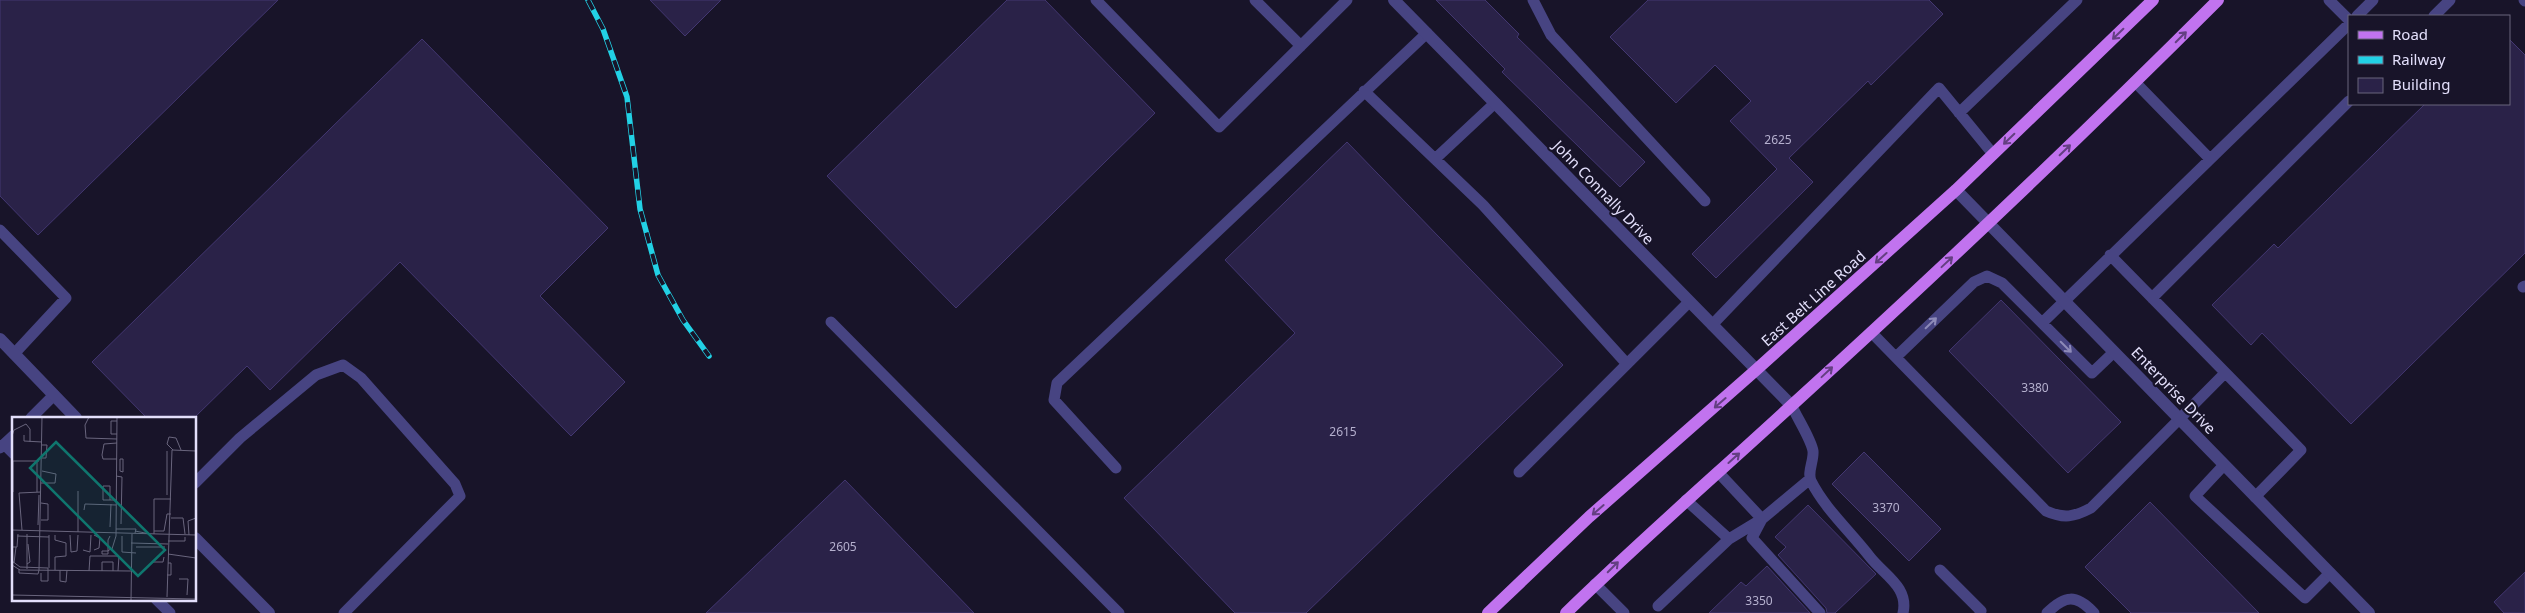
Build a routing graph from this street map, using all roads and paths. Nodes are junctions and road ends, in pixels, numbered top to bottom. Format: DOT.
graph roads {
  1 [pos="1096,0"];
  2 [pos="1255,0"];
  3 [pos="1347,0"];
  4 [pos="1394,0"];
  5 [pos="1533,0"];
  6 [pos="2077,0"];
  7 [pos="2153,0"];
  8 [pos="2218,0"];
  9 [pos="2329,0"];
  10 [pos="2373,0"];
  11 [pos="2450,0"];
  12 [pos="2357,15"];
  13 [pos="2435,15"];
  14 [pos="2348,21"];
  15 [pos="2348,23"];
  16 [pos="1427,33"];
  17 [pos="1301,46"];
  18 [pos="2135,82"];
  19 [pos="1364,90"];
  20 [pos="2348,102"];
  21 [pos="1495,103"];
  22 [pos="1959,113"];
  23 [pos="1993,154"];
  24 [pos="1435,159"];
  25 [pos="2210,159"];
  26 [pos="1956,190"];
  27 [pos="1704,202"];
  28 [pos="1988,224"];
  29 [pos="0,230"];
  30 [pos="2110,255"];
  31 [pos="2152,298"];
  32 [pos="2064,300"];
  33 [pos="1689,302"];
  34 [pos="831,322"];
  35 [pos="2042,324"];
  36 [pos="1712,325"];
  37 [pos="1871,332"];
  38 [pos="0,339"];
  39 [pos="2114,352"];
  40 [pos="14,354"];
  41 [pos="1896,357"];
  42 [pos="1628,364"];
  43 [pos="1756,370"];
  44 [pos="2225,373"];
  45 [pos="54,395"];
  46 [pos="1792,406"];
  47 [pos="32,417"];
  48 [pos="75,417"];
  49 [pos="2180,420"];
  50 [pos="12,437"];
  51 [pos="2,446"];
  52 [pos="2224,465"];
  53 [pos="1116,468"];
  54 [pos="1519,472"];
  55 [pos="1718,472"];
  56 [pos="1810,479"];
  57 [pos="196,482"];
  58 [pos="2255,497"];
  59 [pos="1686,500"];
  60 [pos="1762,519"];
  61 [pos="196,539"];
  62 [pos="1729,539"];
  63 [pos="1940,570"];
  64 [pos="2330,573"];
  65 [pos="1595,584"];
  66 [pos="157,600"];
  67 [pos="1658,606"];
  68 [pos="170,613"];
  69 [pos="268,613"];
  70 [pos="344,613"];
  71 [pos="1119,613"];
  72 [pos="1488,613"];
  73 [pos="1566,613"];
  74 [pos="1624,613"];
  75 [pos="1820,613"];
  76 [pos="1903,613"];
  77 [pos="1980,613"];
  78 [pos="2047,613"];
  79 [pos="2094,613"];
  80 [pos="2369,613"];
  1 -- 17 [label="lane"];
  2 -- 17 [label="lane"];
  3 -- 17 [label="lane"];
  4 -- 16 [label="street, John Connally Drive"];
  5 -- 27 [label="lane"];
  6 -- 22 [label="lane"];
  7 -- 23 [label="main road, East Belt Line Road, one-way"];
  18 -- 8 [label="main road, one-way"];
  9 -- 14 [label="lane"];
  10 -- 12 [label="lane"];
  11 -- 13 [label="lane"];
  15 -- 25 [label="lane"];
  16 -- 19 [label="lane"];
  16 -- 21 [label="street, John Connally Drive"];
  18 -- 25 [label="lane"];
  28 -- 18 [label="main road, one-way"];
  19 -- 24 [label="lane"];
  19 -- 53 [label="lane"];
  20 -- 31 [label="lane"];
  21 -- 24 [label="lane"];
  21 -- 33 [label="street, John Connally Drive"];
  22 -- 23 [label="lane"];
  22 -- 36 [label="lane"];
  23 -- 26 [label="main road, East Belt Line Road"];
  24 -- 42 [label="lane"];
  25 -- 30 [label="lane"];
  26 -- 28 [label="street, Enterprise Drive"];
  26 -- 43 [label="main road, East Belt Line Road, one-way"];
  28 -- 32 [label="street, Enterprise Drive"];
  37 -- 28 [label="main road, one-way"];
  29 -- 40 [label="lane"];
  30 -- 31 [label="lane"];
  30 -- 32 [label="lane"];
  31 -- 44 [label="lane"];
  32 -- 35 [label="lane"];
  32 -- 39 [label="street, Enterprise Drive"];
  33 -- 36 [label="street, John Connally Drive"];
  33 -- 42 [label="lane"];
  34 -- 71 [label="lane"];
  35 -- 39 [label="lane, one-way"];
  41 -- 35 [label="lane, one-way"];
  36 -- 43 [label="street, John Connally Drive"];
  37 -- 41 [label="lane"];
  46 -- 37 [label="main road, one-way"];
  38 -- 40 [label="street"];
  39 -- 49 [label="street, Enterprise Drive"];
  40 -- 45 [label="street"];
  41 -- 49 [label="lane"];
  42 -- 54 [label="lane"];
  43 -- 46 [label="street, John Connally Drive"];
  43 -- 72 [label="main road, East Belt Line Road, one-way"];
  44 -- 49 [label="lane"];
  44 -- 58 [label="lane"];
  45 -- 47 [label="lane"];
  45 -- 48 [label="street"];
  55 -- 46 [label="main road, one-way"];
  46 -- 56 [label="lane"];
  49 -- 52 [label="street, Enterprise Drive"];
  50 -- 51 [label="lane"];
  52 -- 58 [label="street, Enterprise Drive"];
  52 -- 64 [label="lane"];
  55 -- 59 [label="main road"];
  55 -- 60 [label="lane"];
  56 -- 60 [label="lane"];
  56 -- 76 [label="lane"];
  57 -- 70 [label="lane"];
  58 -- 64 [label="street, Enterprise Drive"];
  59 -- 62 [label="lane"];
  65 -- 59 [label="main road, one-way"];
  60 -- 62 [label="lane"];
  60 -- 75 [label="lane"];
  61 -- 69 [label="street"];
  62 -- 67 [label="lane"];
  63 -- 77 [label="lane"];
  64 -- 80 [label="street, Enterprise Drive"];
  65 -- 73 [label="main road"];
  65 -- 74 [label="lane"];
  66 -- 68 [label="lane"];
  78 -- 79 [label="lane"];
}
